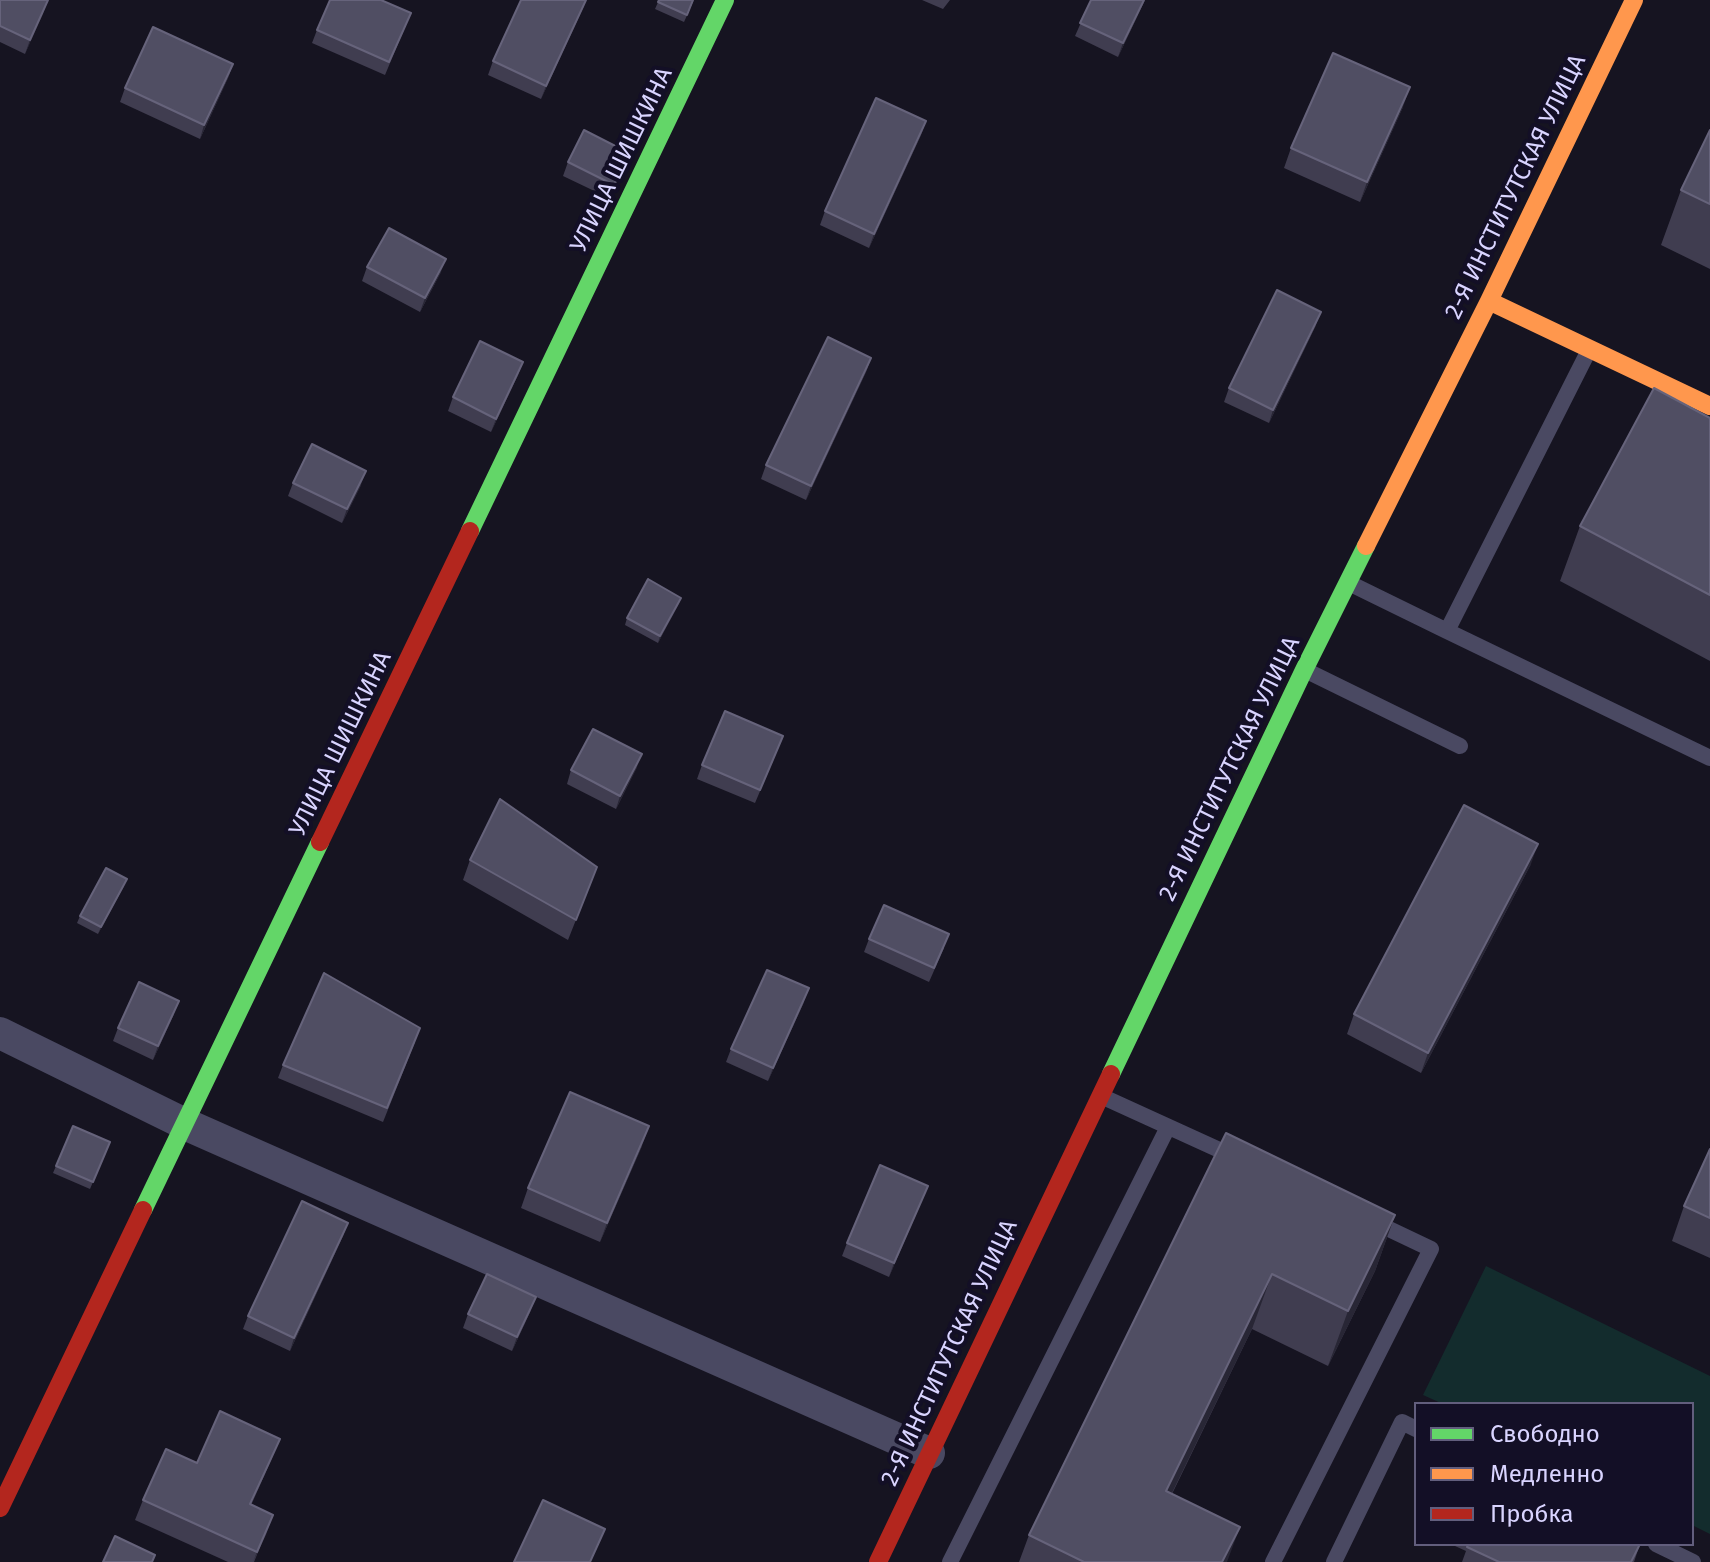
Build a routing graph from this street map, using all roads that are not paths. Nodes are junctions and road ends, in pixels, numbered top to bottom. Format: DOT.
graph roads {
  1 [pos="725,0"];
  2 [pos="1634,0"];
  3 [pos="1489,301"];
  4 [pos="1589,349"];
  5 [pos="1710,406"];
  6 [pos="1347,582"];
  7 [pos="1447,631"];
  8 [pos="1304,670"];
  9 [pos="1460,746"];
  10 [pos="1710,758"];
  11 [pos="0,1033"];
  12 [pos="1100,1095"];
  13 [pos="185,1124"];
  14 [pos="1168,1127"];
  15 [pos="1251,1165"];
  16 [pos="1348,1210"];
  17 [pos="1414,1428"];
  18 [pos="929,1453"];
  19 [pos="0,1508"];
  20 [pos="1660,1546"];
  21 [pos="878,1562"];
  22 [pos="950,1562"];
  23 [pos="1273,1562"];
  24 [pos="1334,1562"];
  25 [pos="1693,1562"];
  1 -- 13 [label="street, УЛИЦА ШИШКИНА"];
  2 -- 3 [label="street, 2-Я ИНСТИТУТСКАЯ УЛИЦА"];
  3 -- 4 [label="street"];
  3 -- 6 [label="street, 2-Я ИНСТИТУТСКАЯ УЛИЦА"];
  4 -- 5 [label="street"];
  4 -- 7 [label="lane"];
  6 -- 7 [label="lane"];
  6 -- 8 [label="street, 2-Я ИНСТИТУТСКАЯ УЛИЦА"];
  7 -- 10 [label="lane"];
  8 -- 9 [label="lane"];
  8 -- 12 [label="street, 2-Я ИНСТИТУТСКАЯ УЛИЦА"];
  11 -- 13 [label="street"];
  12 -- 14 [label="lane"];
  12 -- 18 [label="street, 2-Я ИНСТИТУТСКАЯ УЛИЦА"];
  13 -- 18 [label="street"];
  13 -- 19 [label="street, УЛИЦА ШИШКИНА"];
  14 -- 15 [label="lane"];
  14 -- 22 [label="lane"];
  16 -- 23 [label="lane"];
  17 -- 24 [label="lane"];
  18 -- 21 [label="street, 2-Я ИНСТИТУТСКАЯ УЛИЦА"];
  20 -- 25 [label="lane"];
}
